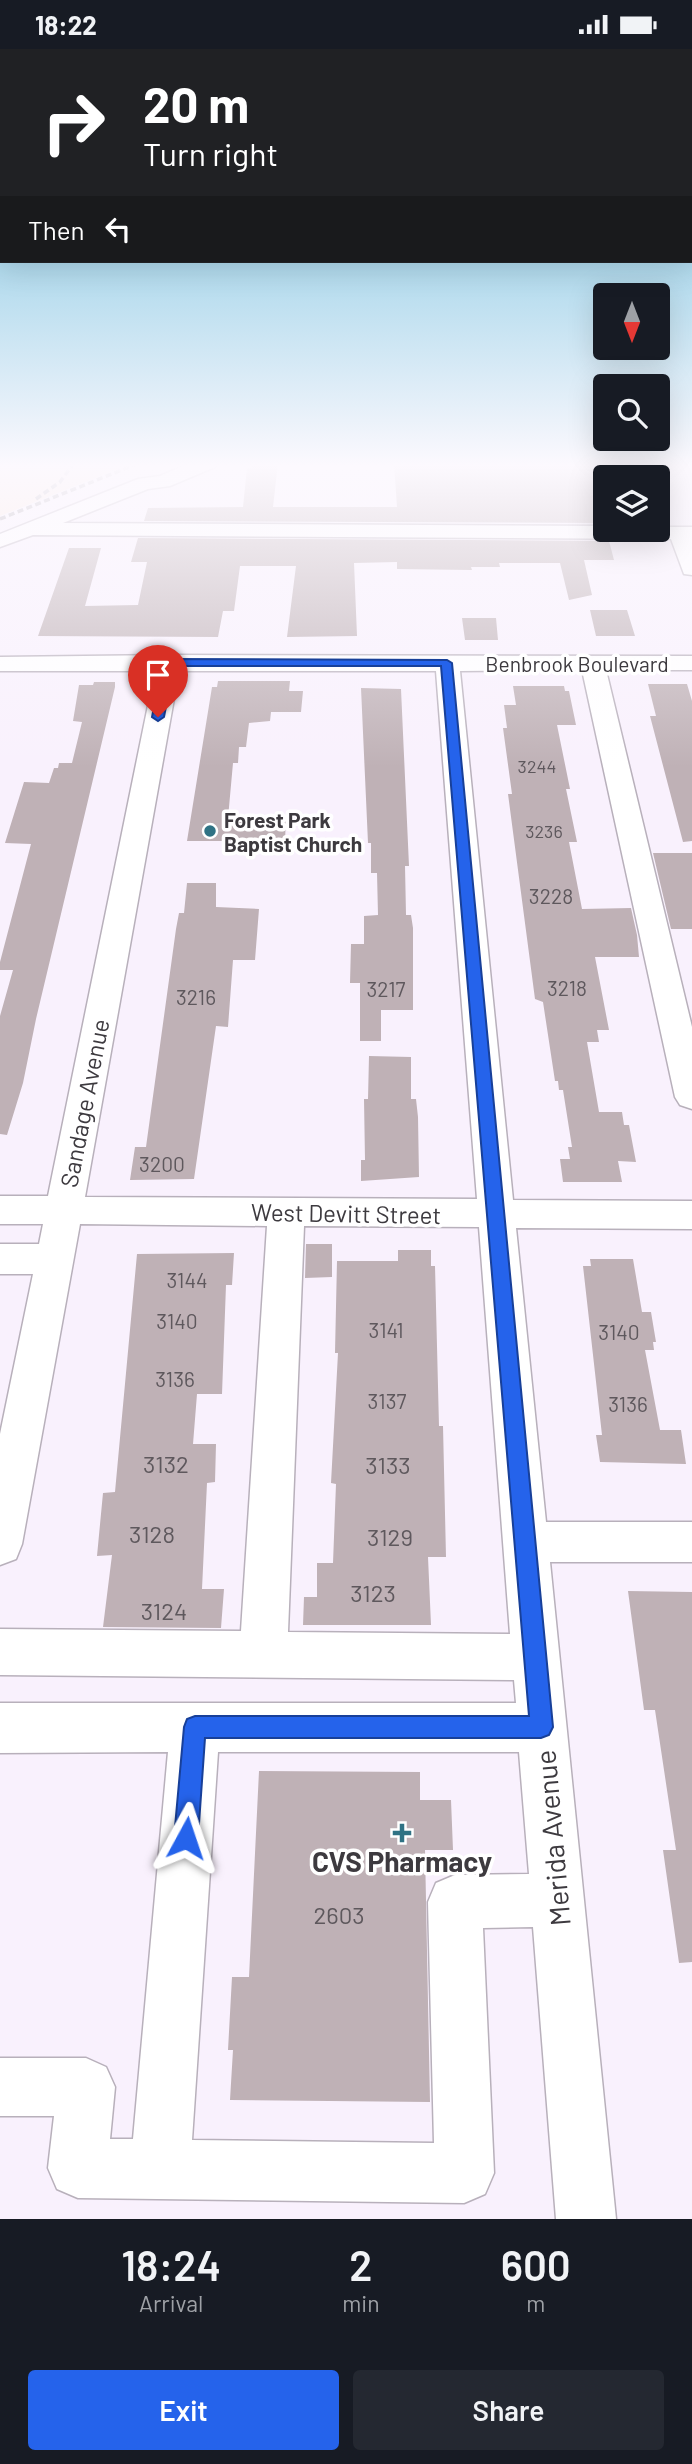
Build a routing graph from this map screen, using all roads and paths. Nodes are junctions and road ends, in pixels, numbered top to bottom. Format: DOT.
graph roads {
  1 [pos="169,662"];
  2 [pos="447,663"];
  3 [pos="592,663"];
  4 [pos="692,663"];
  5 [pos="0,664"];
  6 [pos="79,664"];
  7 [pos="0,677"];
  8 [pos="692,1097"];
  9 [pos="0,1210"];
  10 [pos="64,1210"];
  11 [pos="286,1212"];
  12 [pos="496,1215"];
  13 [pos="692,1215"];
  14 [pos="0,1259"];
  15 [pos="55,1259"];
  16 [pos="8,1459"];
  17 [pos="525,1542"];
  18 [pos="692,1542"];
  19 [pos="0,1544"];
  20 [pos="0,1652"];
  21 [pos="263,1654"];
  22 [pos="535,1657"];
  23 [pos="195,1727"];
  24 [pos="541,1727"];
  25 [pos="0,1728"];
  26 [pos="557,1900"];
  27 [pos="0,2087"];
  28 [pos="160,2169"];
  29 [pos="586,2219"];
  1 -- 2 [label="street, Benbrook Boulevard"];
  1 -- 6 [label="street, Benbrook Boulevard"];
  1 -- 10 [label="street, Sandage Avenue"];
  2 -- 3 [label="street, Benbrook Boulevard"];
  2 -- 12 [label="street, Merida Avenue"];
  3 -- 4 [label="street, Benbrook Boulevard"];
  3 -- 8 [label="street"];
  5 -- 6 [label="street, Benbrook Boulevard"];
  6 -- 7 [label="street"];
  9 -- 10 [label="street, West Devitt Street"];
  10 -- 11 [label="street, West Devitt Street"];
  10 -- 15 [label="street, Sandage Avenue"];
  11 -- 12 [label="street, West Devitt Street"];
  11 -- 21 [label="street"];
  12 -- 13 [label="street, West Devitt Street"];
  12 -- 17 [label="street, Merida Avenue"];
  14 -- 15 [label="street"];
  15 -- 16 [label="street, Sandage Avenue"];
  16 -- 19 [label="street, Sandage Avenue"];
  17 -- 18 [label="street"];
  17 -- 22 [label="street, Merida Avenue"];
  20 -- 21 [label="street"];
  21 -- 22 [label="street"];
  22 -- 24 [label="street, Merida Avenue"];
  23 -- 24 [label="street"];
  23 -- 25 [label="street"];
  23 -- 28 [label="street"];
  24 -- 26 [label="street, Merida Avenue"];
  26 -- 28 [label="street"];
  26 -- 29 [label="street, Merida Avenue"];
  27 -- 28 [label="street"];
}
